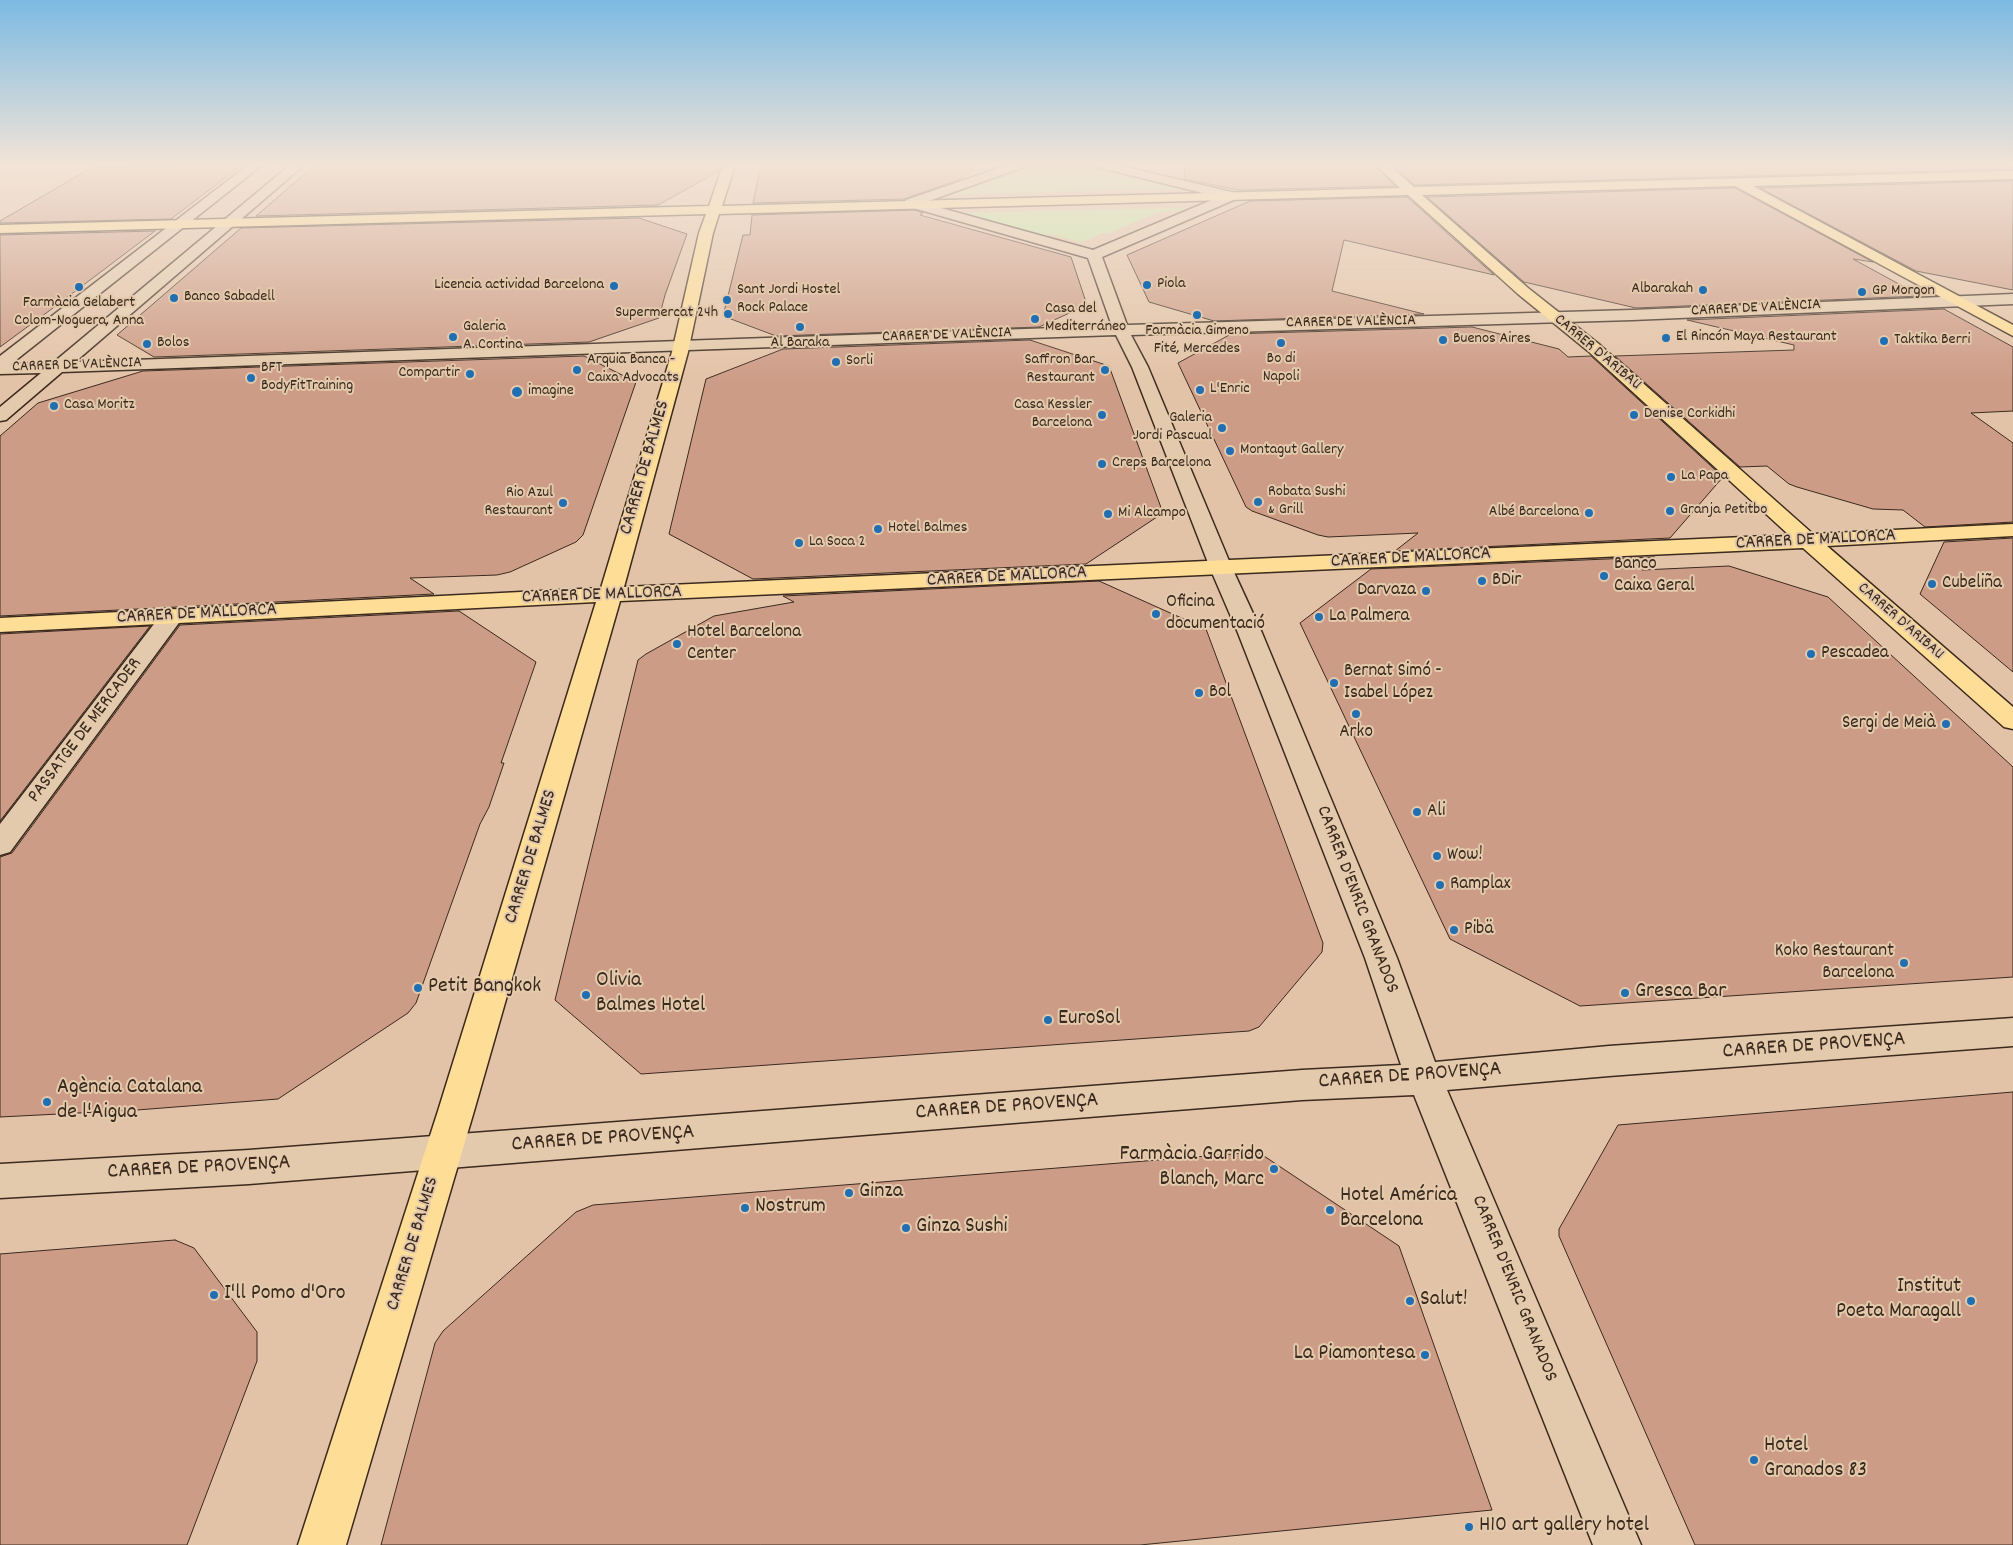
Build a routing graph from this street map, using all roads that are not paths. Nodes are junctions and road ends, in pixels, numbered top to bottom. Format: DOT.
graph roads {
  1 [pos="163,237"];
  2 [pos="190,237"];
  3 [pos="200,237"];
  4 [pos="705,237"];
  5 [pos="1031,237"];
  6 [pos="1136,237"];
  7 [pos="1463,237"];
  8 [pos="1839,237"];
  9 [pos="171,252"];
  10 [pos="1094,255"];
  11 [pos="2013,299"];
  12 [pos="1957,301"];
  13 [pos="1555,317"];
  14 [pos="1121,330"];
  15 [pos="2013,331"];
  16 [pos="681,346"];
  17 [pos="44,352"];
  18 [pos="31,363"];
  19 [pos="0,364"];
  20 [pos="59,367"];
  21 [pos="4,377"];
  22 [pos="0,416"];
  23 [pos="2013,530"];
  24 [pos="1809,541"];
  25 [pos="1220,568"];
  26 [pos="610,595"];
  27 [pos="172,616"];
  28 [pos="0,625"];
  29 [pos="2013,721"];
  30 [pos="0,845"];
  31 [pos="2013,1032"];
  32 [pos="1425,1079"];
  33 [pos="442,1153"];
  34 [pos="0,1181"];
  35 [pos="322,1545"];
  36 [pos="1617,1545"];
  1 -- 19 [label="street"];
  2 -- 9 [label="street"];
  3 -- 20 [label="street"];
  4 -- 16 [label="main road, CARRER DE BALMES"];
  5 -- 10 [label="street"];
  6 -- 10 [label="street"];
  7 -- 13 [label="main road, CARRER D'ARIBAU"];
  8 -- 12 [label="main road"];
  10 -- 14 [label="street, CARRER D'ENRIC GRANADOS"];
  11 -- 12 [label="street, CARRER DE VALÈNCIA"];
  12 -- 13 [label="street, CARRER DE VALÈNCIA"];
  12 -- 15 [label="main road"];
  13 -- 14 [label="street, CARRER DE VALÈNCIA"];
  13 -- 24 [label="main road, CARRER D'ARIBAU"];
  14 -- 16 [label="street, CARRER DE VALÈNCIA"];
  14 -- 25 [label="street, CARRER D'ENRIC GRANADOS"];
  16 -- 20 [label="street, CARRER DE VALÈNCIA"];
  16 -- 26 [label="main road, CARRER DE BALMES"];
  17 -- 18 [label="street"];
  20 -- 21 [label="street, CARRER DE VALÈNCIA"];
  20 -- 22 [label="street"];
  23 -- 24 [label="main road, CARRER DE MALLORCA"];
  24 -- 25 [label="main road, CARRER DE MALLORCA"];
  24 -- 29 [label="main road, CARRER D'ARIBAU"];
  25 -- 26 [label="main road, CARRER DE MALLORCA"];
  25 -- 32 [label="street, CARRER D'ENRIC GRANADOS"];
  26 -- 27 [label="main road, CARRER DE MALLORCA"];
  26 -- 33 [label="main road, CARRER DE BALMES"];
  27 -- 28 [label="main road, CARRER DE MALLORCA"];
  27 -- 30 [label="street, PASSATGE DE MERCADER"];
  31 -- 32 [label="street, CARRER DE PROVENÇA"];
  32 -- 33 [label="street, CARRER DE PROVENÇA"];
  32 -- 36 [label="street, CARRER D'ENRIC GRANADOS"];
  33 -- 34 [label="street, CARRER DE PROVENÇA"];
  33 -- 35 [label="main road, CARRER DE BALMES"];
}
